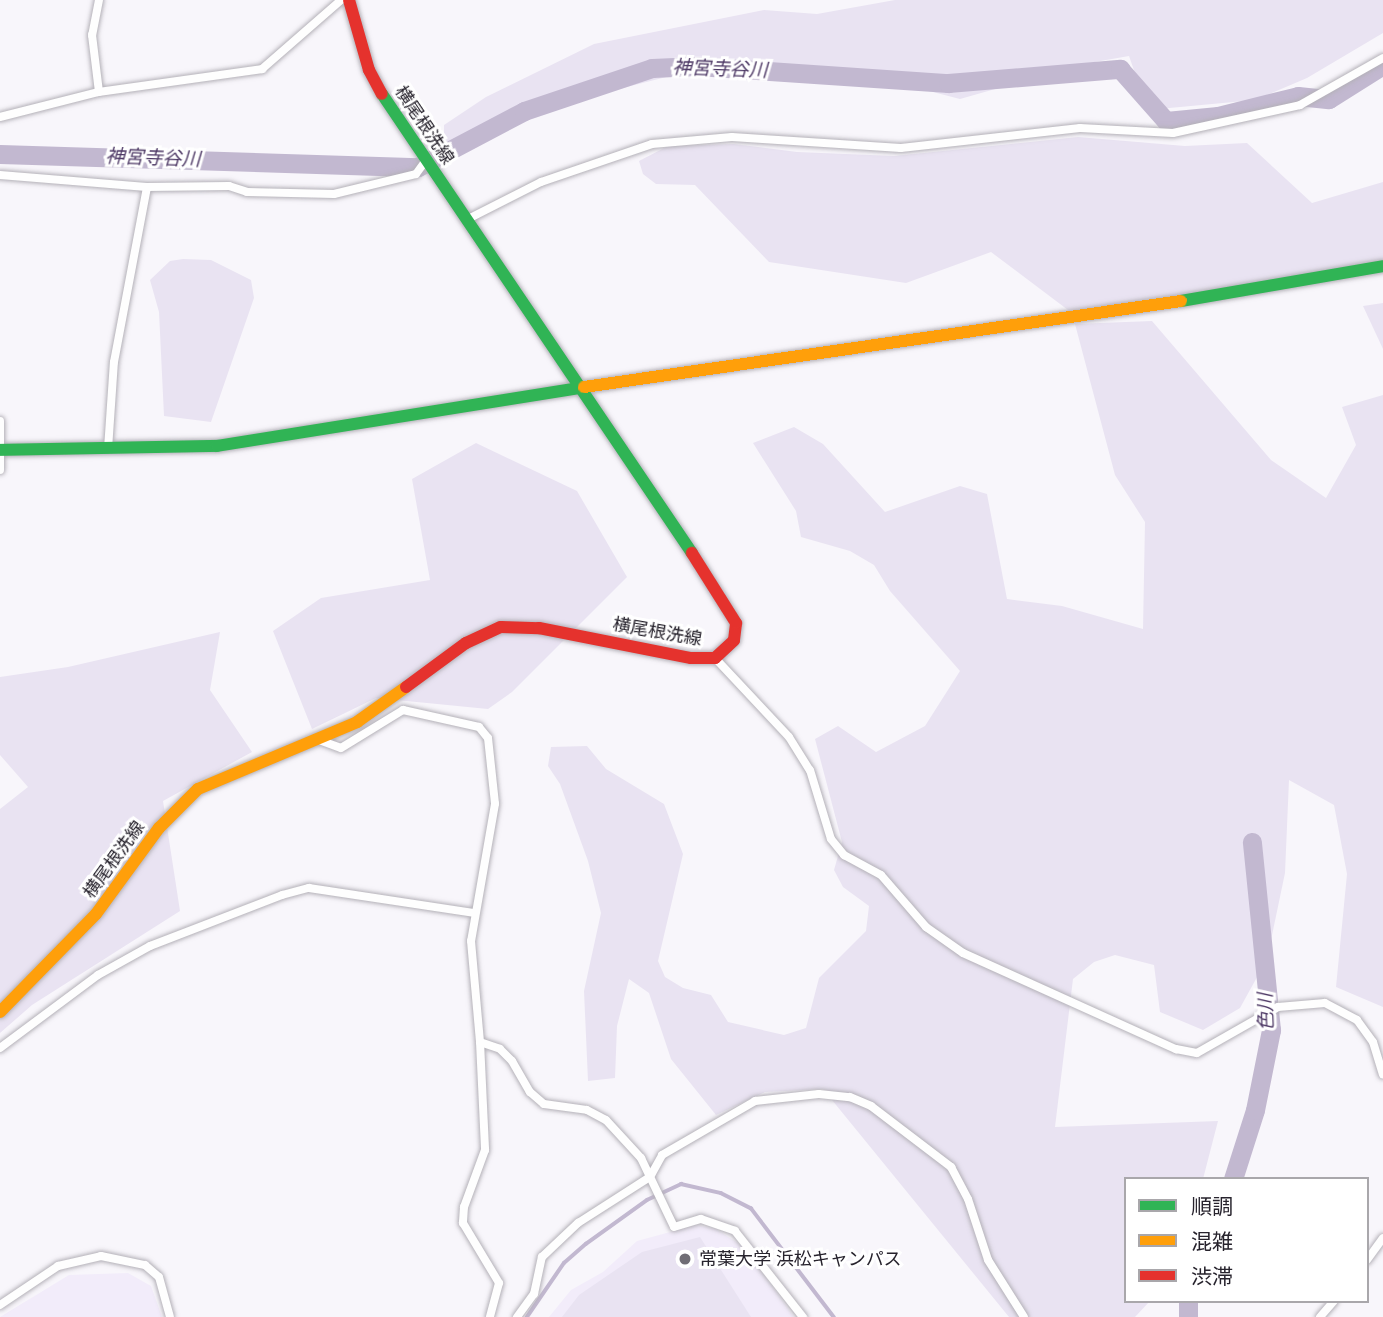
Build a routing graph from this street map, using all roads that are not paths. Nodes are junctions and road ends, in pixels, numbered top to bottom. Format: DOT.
graph roads {
  1 [pos="99,0"];
  2 [pos="341,0"];
  3 [pos="349,0"];
  4 [pos="1383,58"];
  5 [pos="99,92"];
  6 [pos="0,117"];
  7 [pos="427,159"];
  8 [pos="0,175"];
  9 [pos="148,187"];
  10 [pos="466,219"];
  11 [pos="1383,266"];
  12 [pos="579,390"];
  13 [pos="0,421"];
  14 [pos="108,449"];
  15 [pos="1,450"];
  16 [pos="0,470"];
  17 [pos="715,658"];
  18 [pos="319,740"];
  19 [pos="475,913"];
  20 [pos="0,1012"];
  21 [pos="480,1042"];
  22 [pos="0,1048"];
  23 [pos="1383,1075"];
  24 [pos="650,1177"];
  25 [pos="1383,1238"];
  26 [pos="1369,1257"];
  27 [pos="1332,1303"];
  28 [pos="0,1305"];
  29 [pos="170,1317"];
  30 [pos="490,1317"];
  31 [pos="517,1317"];
  32 [pos="803,1317"];
  33 [pos="1024,1317"];
  34 [pos="1320,1317"];
  1 -- 5 [label="street"];
  2 -- 5 [label="street"];
  3 -- 7 [label="main road, 横尾根洗線"];
  4 -- 10 [label="street"];
  5 -- 6 [label="street"];
  7 -- 9 [label="street"];
  7 -- 10 [label="main road, 横尾根洗線"];
  8 -- 9 [label="street"];
  9 -- 14 [label="street"];
  10 -- 12 [label="main road, 横尾根洗線"];
  11 -- 12 [label="main road"];
  12 -- 14 [label="main road"];
  12 -- 17 [label="main road, 横尾根洗線"];
  13 -- 15 [label="street"];
  14 -- 15 [label="main road"];
  15 -- 16 [label="street"];
  17 -- 18 [label="main road, 横尾根洗線"];
  17 -- 23 [label="street"];
  18 -- 19 [label="street"];
  18 -- 20 [label="main road, 横尾根洗線"];
  19 -- 21 [label="street"];
  19 -- 22 [label="street"];
  21 -- 24 [label="street"];
  21 -- 30 [label="street"];
  24 -- 31 [label="street"];
  24 -- 32 [label="street"];
  24 -- 33 [label="street"];
  25 -- 26 [label="street"];
  27 -- 34 [label="street"];
  28 -- 29 [label="street"];
}
